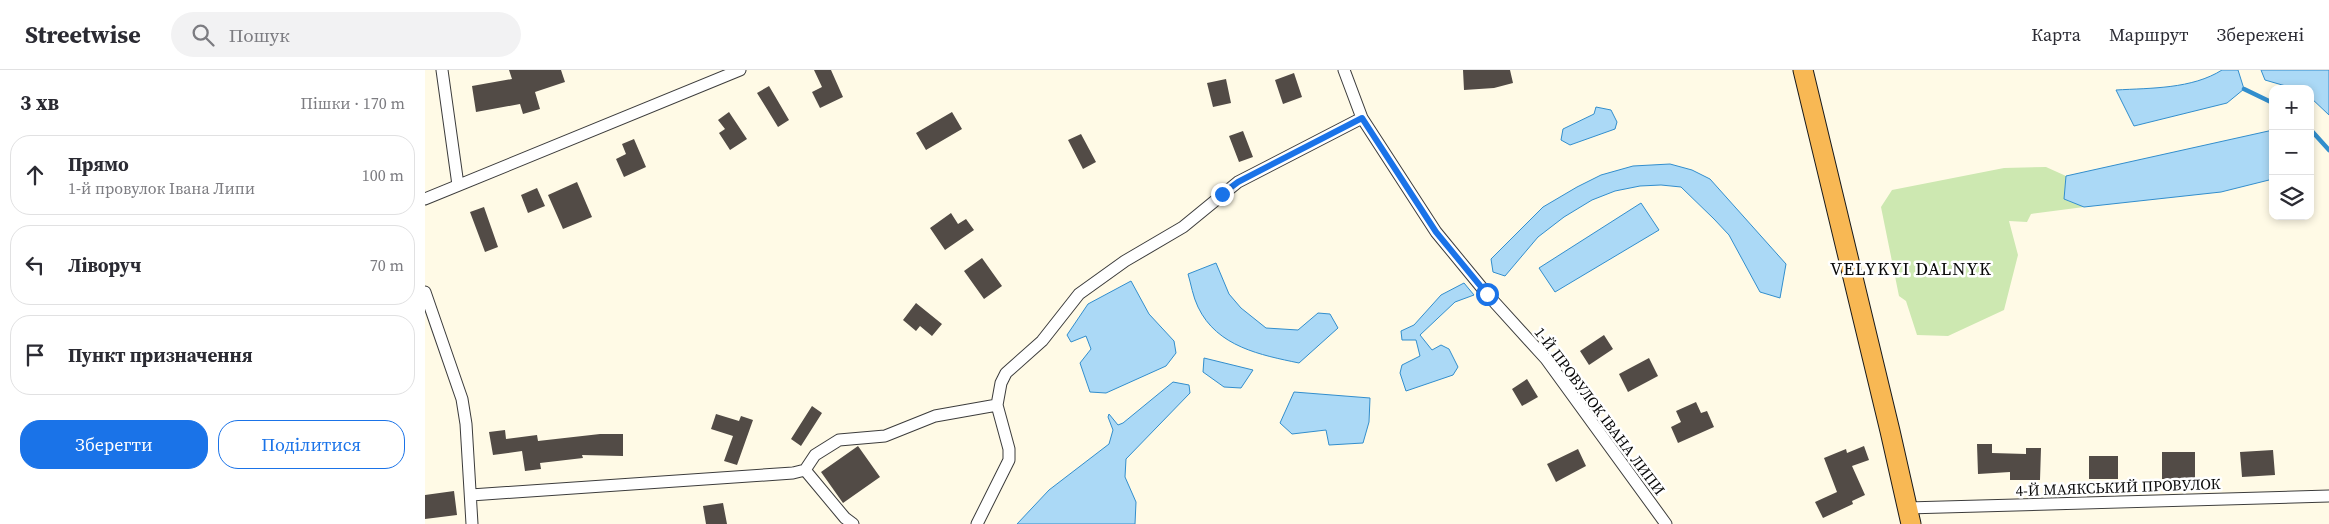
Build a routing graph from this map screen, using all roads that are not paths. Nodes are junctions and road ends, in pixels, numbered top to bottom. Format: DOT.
graph roads {
  1 [pos="441,70"];
  2 [pos="740,70"];
  3 [pos="1344,70"];
  4 [pos="1803,70"];
  5 [pos="1362,118"];
  6 [pos="458,185"];
  7 [pos="425,199"];
  8 [pos="425,292"];
  9 [pos="997,405"];
  10 [pos="805,470"];
  11 [pos="471,495"];
  12 [pos="2329,496"];
  13 [pos="1909,516"];
  14 [pos="471,524"];
  15 [pos="853,524"];
  16 [pos="977,524"];
  17 [pos="1665,524"];
  1 -- 6 [label="street"];
  2 -- 6 [label="street"];
  3 -- 5 [label="street, 1-Й ПРОВУЛОК ІВАНА ЛИПИ"];
  4 -- 13 [label="highway"];
  5 -- 9 [label="street"];
  5 -- 17 [label="street, 1-Й ПРОВУЛОК ІВАНА ЛИПИ"];
  6 -- 7 [label="street"];
  8 -- 11 [label="street"];
  9 -- 10 [label="street"];
  9 -- 16 [label="street"];
  10 -- 11 [label="street"];
  10 -- 15 [label="street"];
  11 -- 14 [label="street"];
  12 -- 13 [label="street, 4-Й МАЯКСЬКИЙ ПРОВУЛОК"];
}
